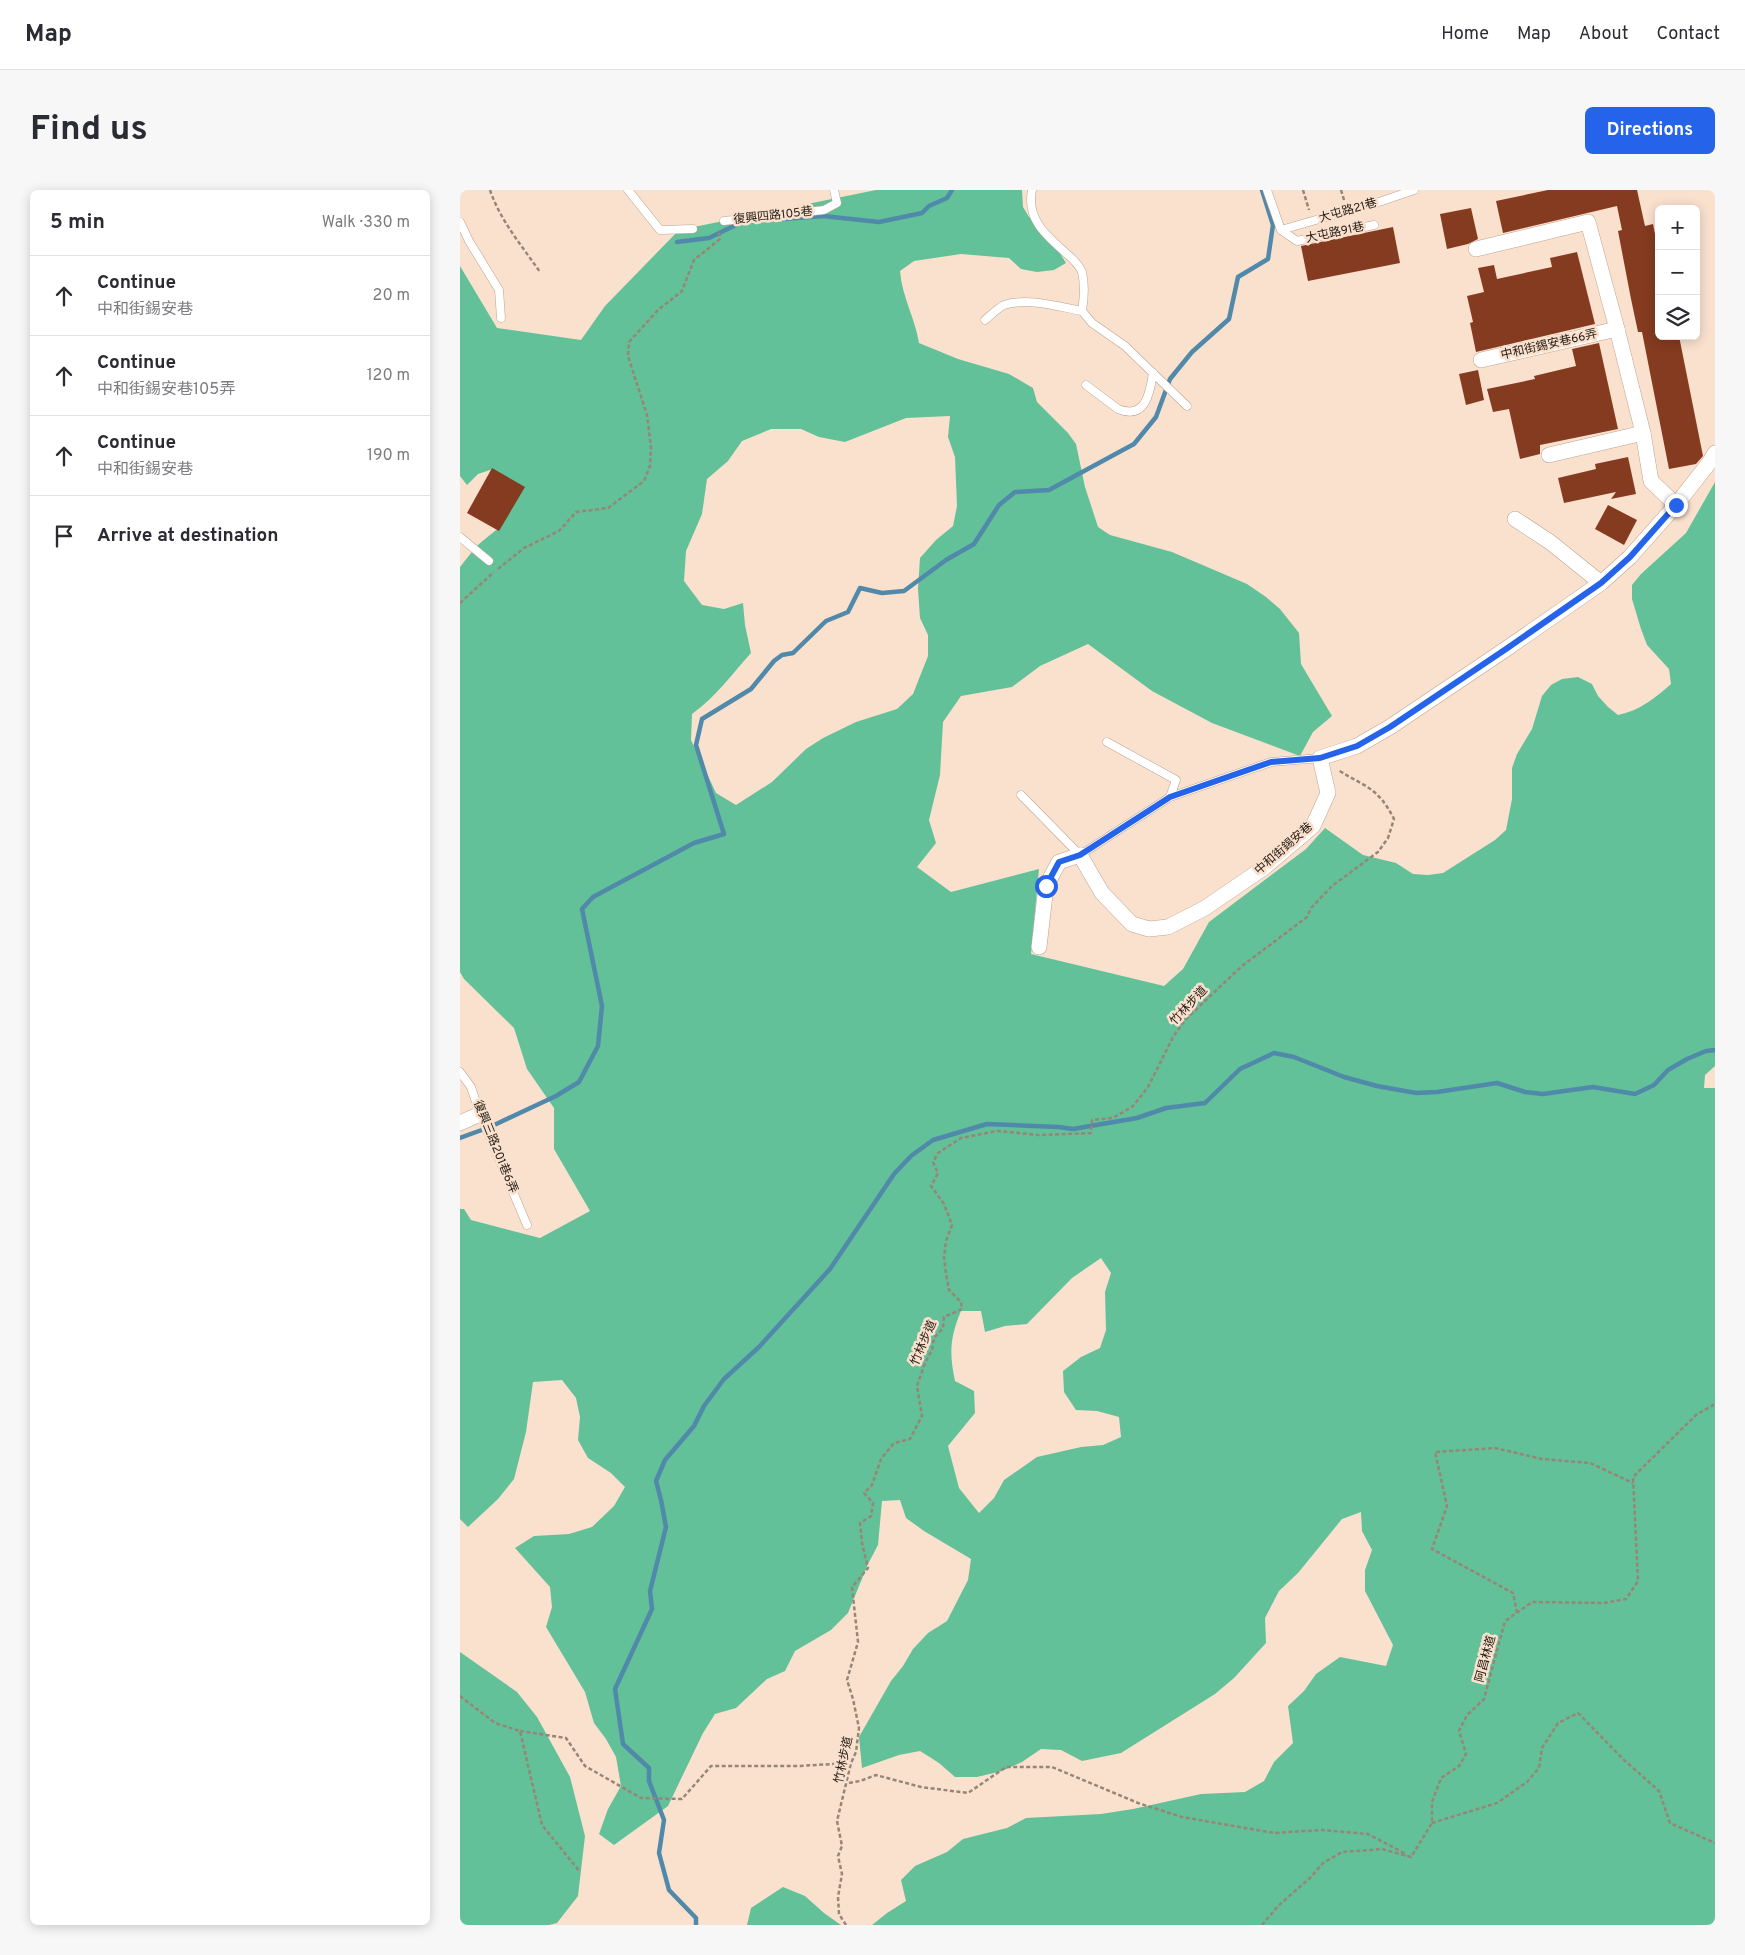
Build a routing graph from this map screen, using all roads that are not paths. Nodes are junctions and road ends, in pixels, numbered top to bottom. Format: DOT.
graph roads {
  1 [pos="628,190"];
  2 [pos="834,190"];
  3 [pos="1032,190"];
  4 [pos="1267,190"];
  5 [pos="1414,190"];
  6 [pos="724,221"];
  7 [pos="460,222"];
  8 [pos="1374,225"];
  9 [pos="693,229"];
  10 [pos="1281,230"];
  11 [pos="1476,248"];
  12 [pos="1082,311"];
  13 [pos="501,318"];
  14 [pos="985,320"];
  15 [pos="1617,330"];
  16 [pos="1481,360"];
  17 [pos="1153,373"];
  18 [pos="1086,385"];
  19 [pos="1186,406"];
  20 [pos="1643,433"];
  21 [pos="1715,453"];
  22 [pos="1549,455"];
  23 [pos="1676,505"];
  24 [pos="1515,519"];
  25 [pos="460,537"];
  26 [pos="489,561"];
  27 [pos="1601,583"];
  28 [pos="1107,742"];
  29 [pos="1320,758"];
  30 [pos="1021,795"];
  31 [pos="1170,797"];
  32 [pos="1080,855"];
  33 [pos="1039,947"];
  34 [pos="460,1072"];
  35 [pos="480,1114"];
  36 [pos="460,1123"];
  37 [pos="526,1225"];
  1 -- 9 [label="lane"];
  2 -- 6 [label="lane, 復興四路105巷"];
  3 -- 12 [label="lane"];
  4 -- 10 [label="lane"];
  5 -- 10 [label="lane, 大屯路21巷"];
  7 -- 13 [label="lane"];
  8 -- 10 [label="lane, 大屯路91巷"];
  11 -- 15 [label="street"];
  12 -- 14 [label="lane"];
  12 -- 17 [label="lane"];
  15 -- 16 [label="street, 中和街錫安巷66弄"];
  15 -- 20 [label="street"];
  17 -- 18 [label="lane"];
  17 -- 19 [label="lane"];
  20 -- 22 [label="street"];
  20 -- 23 [label="street"];
  21 -- 23 [label="street"];
  23 -- 27 [label="street"];
  24 -- 27 [label="street"];
  25 -- 26 [label="lane"];
  27 -- 29 [label="street"];
  28 -- 31 [label="lane"];
  29 -- 31 [label="lane"];
  29 -- 32 [label="street, 中和街錫安巷"];
  30 -- 32 [label="lane"];
  31 -- 32 [label="lane"];
  32 -- 33 [label="street"];
  34 -- 35 [label="lane, 復興三路201巷6弄"];
  35 -- 36 [label="street"];
  35 -- 37 [label="lane, 復興三路201巷6弄"];
}
